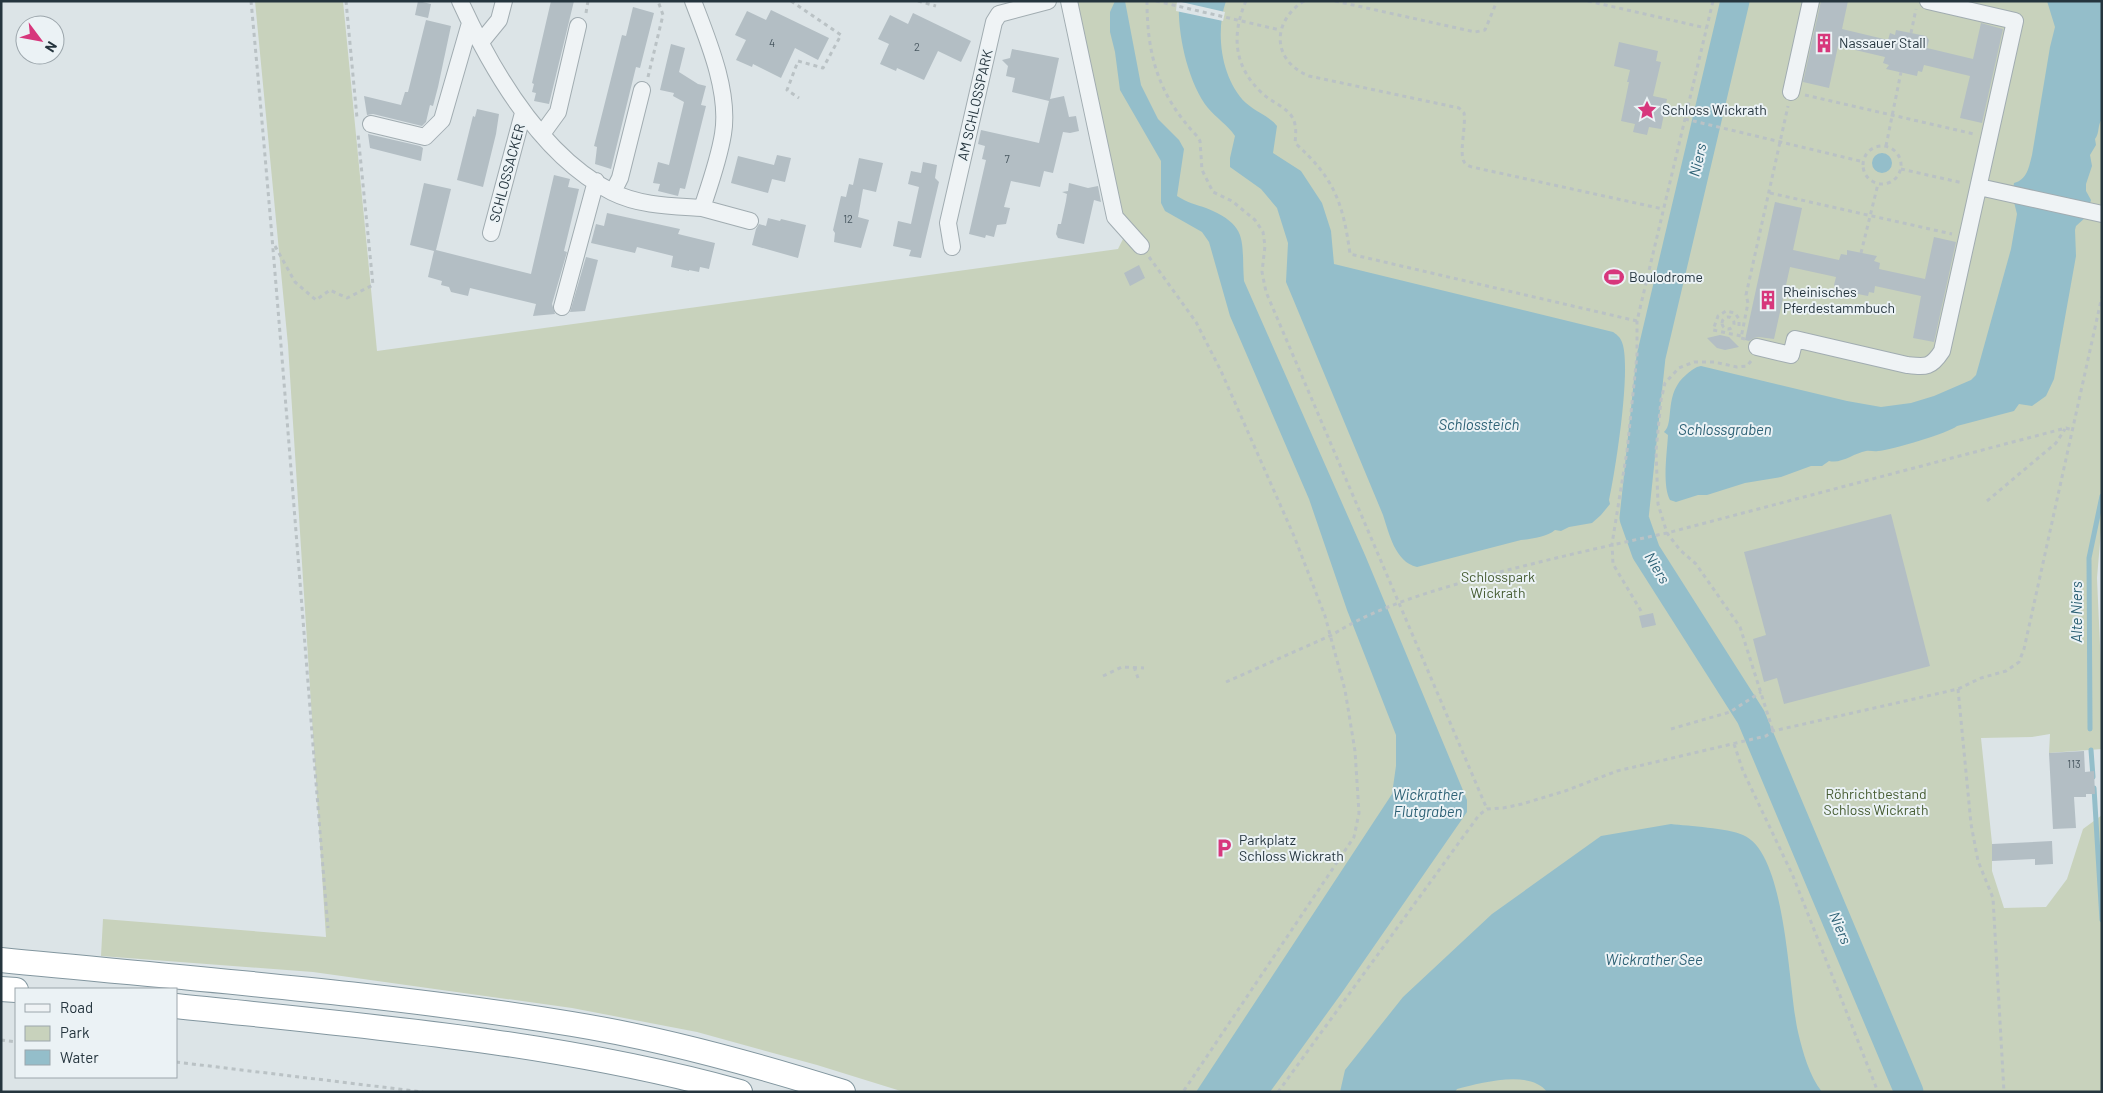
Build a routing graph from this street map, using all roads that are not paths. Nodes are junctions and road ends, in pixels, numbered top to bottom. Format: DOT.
graph roads {
  1 [pos="460,1"];
  2 [pos="504,1"];
  3 [pos="693,1"];
  4 [pos="1048,1"];
  5 [pos="1069,1"];
  6 [pos="1811,1"];
  7 [pos="1928,1"];
  8 [pos="470,24"];
  9 [pos="578,26"];
  10 [pos="481,42"];
  11 [pos="642,90"];
  12 [pos="1791,92"];
  13 [pos="523,113"];
  14 [pos="362,124"];
  15 [pos="542,134"];
  16 [pos="596,181"];
  17 [pos="1979,186"];
  18 [pos="613,192"];
  19 [pos="702,208"];
  20 [pos="2099,214"];
  21 [pos="750,221"];
  22 [pos="491,233"];
  23 [pos="1141,246"];
  24 [pos="952,247"];
  25 [pos="562,307"];
  26 [pos="1757,347"];
  27 [pos="1,960"];
  28 [pos="1,989"];
  29 [pos="15,990"];
  30 [pos="178,1006"];
  31 [pos="740,1092"];
  32 [pos="843,1092"];
  1 -- 8 [label="street, SCHLOSSACKER"];
  2 -- 10 [label="street"];
  3 -- 19 [label="street"];
  4 -- 24 [label="street, AM SCHLOSSPARK"];
  5 -- 23 [label="street"];
  6 -- 12 [label="street"];
  7 -- 17 [label="street"];
  8 -- 10 [label="street, SCHLOSSACKER"];
  8 -- 14 [label="street"];
  9 -- 15 [label="street"];
  10 -- 13 [label="street, SCHLOSSACKER"];
  11 -- 18 [label="street"];
  13 -- 15 [label="street, SCHLOSSACKER"];
  13 -- 22 [label="street, SCHLOSSACKER"];
  15 -- 16 [label="street, SCHLOSSACKER"];
  16 -- 18 [label="street, SCHLOSSACKER"];
  16 -- 25 [label="street"];
  17 -- 20 [label="street"];
  17 -- 26 [label="street"];
  18 -- 19 [label="street, SCHLOSSACKER"];
  19 -- 21 [label="street, SCHLOSSACKER"];
  27 -- 32 [label="highway"];
  28 -- 29 [label="highway"];
  30 -- 31 [label="highway"];
}
